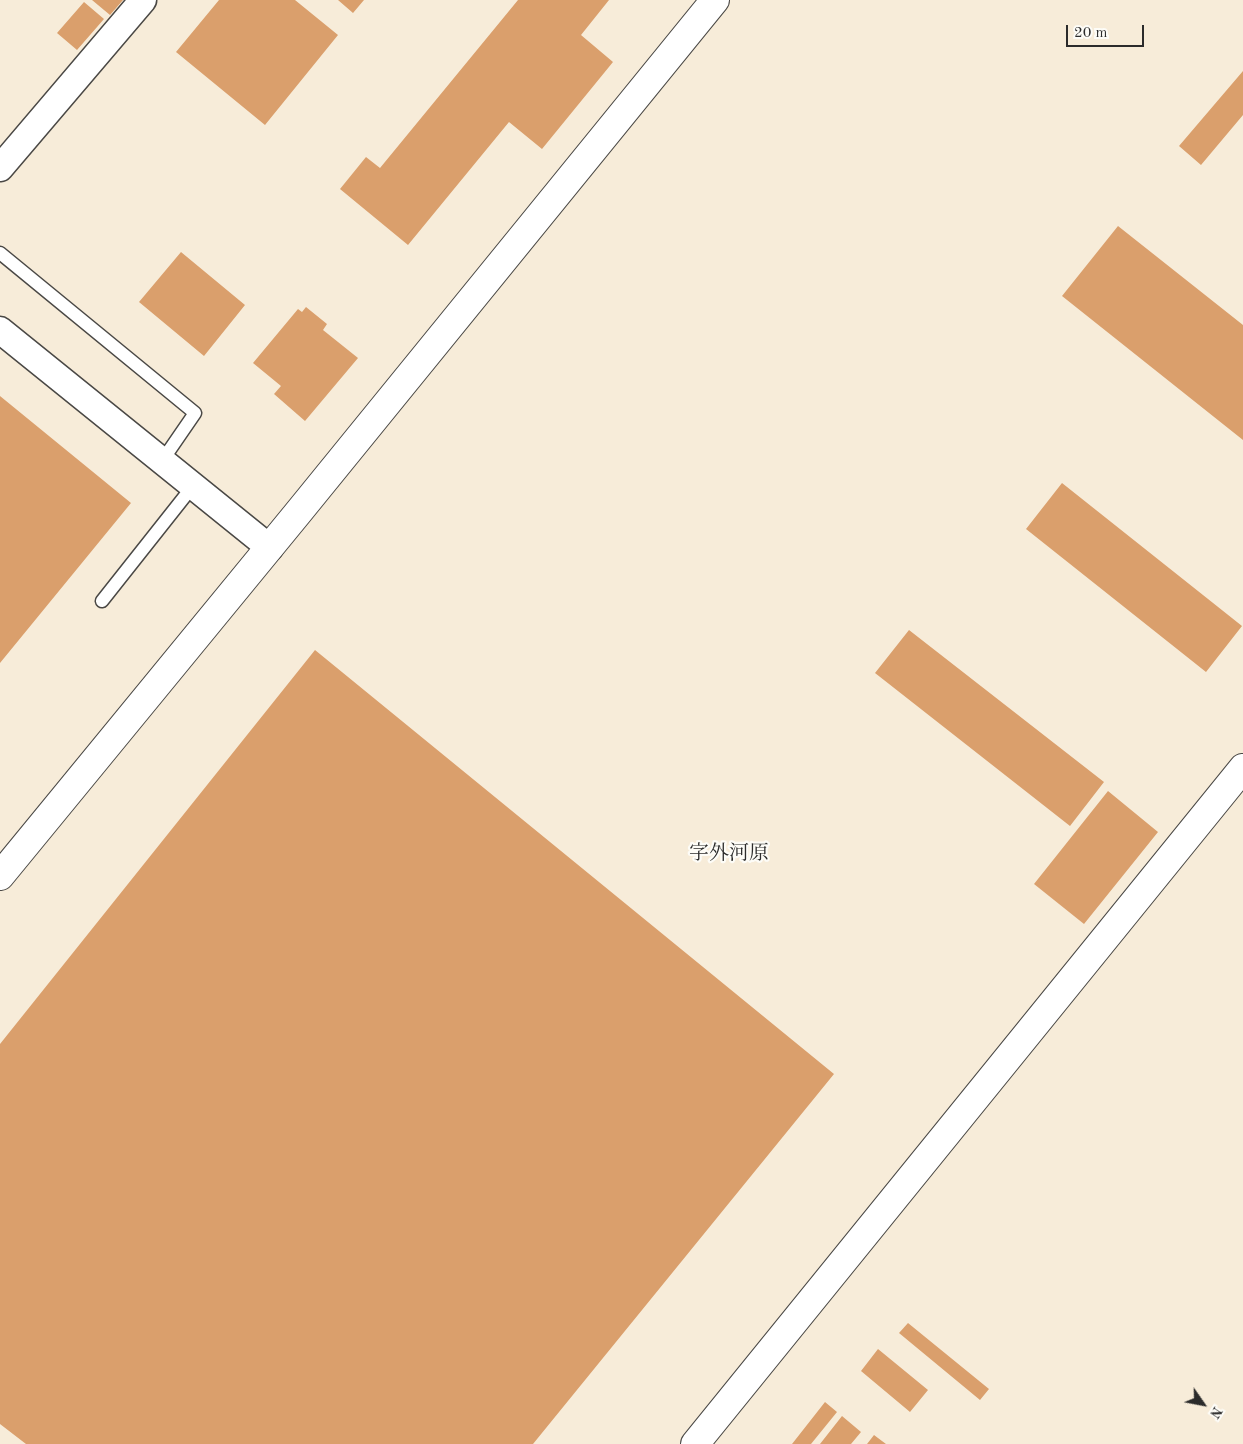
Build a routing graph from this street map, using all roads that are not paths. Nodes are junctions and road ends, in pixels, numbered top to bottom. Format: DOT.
graph roads {
  1 [pos="144,0"];
  2 [pos="716,0"];
  3 [pos="0,168"];
  4 [pos="0,253"];
  5 [pos="0,330"];
  6 [pos="162,461"];
  7 [pos="193,486"];
  8 [pos="270,548"];
  9 [pos="102,601"];
  10 [pos="1243,768"];
  11 [pos="0,876"];
  12 [pos="695,1444"];
  1 -- 3 [label="street"];
  2 -- 8 [label="street"];
  4 -- 6 [label="lane"];
  5 -- 6 [label="street"];
  6 -- 7 [label="street"];
  7 -- 8 [label="street"];
  7 -- 9 [label="lane"];
  8 -- 11 [label="street"];
  10 -- 12 [label="street"];
}
